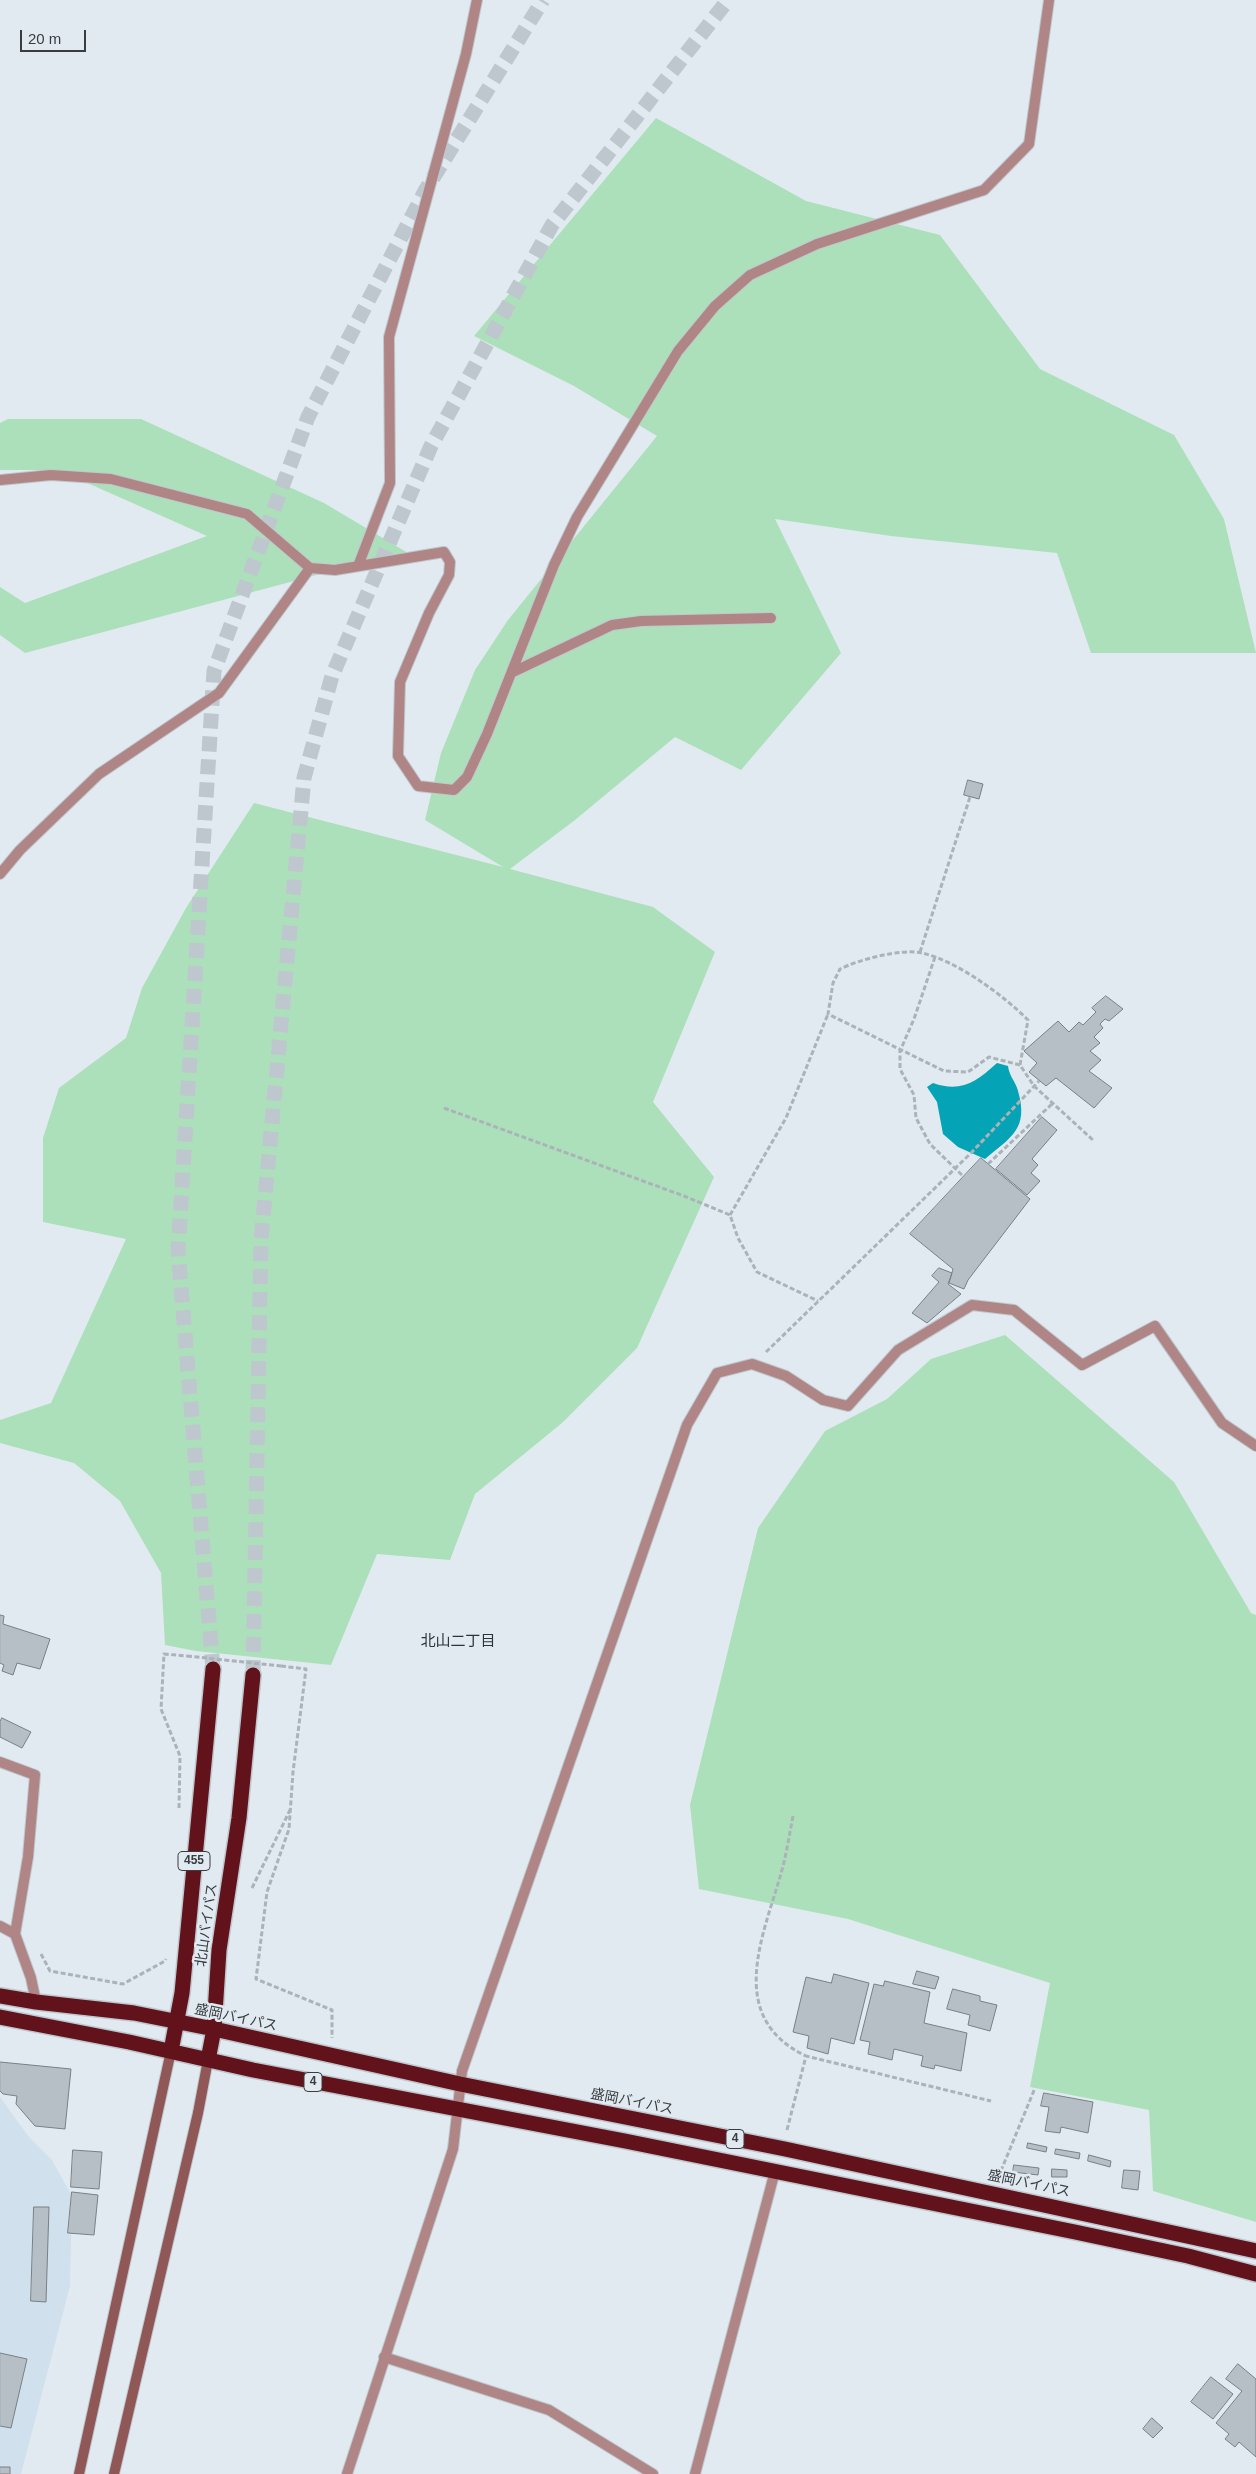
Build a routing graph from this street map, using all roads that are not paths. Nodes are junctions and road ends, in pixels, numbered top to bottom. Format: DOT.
graph roads {
  1 [pos="477,0"];
  2 [pos="1049,0"];
  3 [pos="0,480"];
  4 [pos="358,566"];
  5 [pos="310,568"];
  6 [pos="771,618"];
  7 [pos="513,672"];
  8 [pos="0,874"];
  9 [pos="1256,1446"];
  10 [pos="213,1669"];
  11 [pos="253,1675"];
  12 [pos="0,1762"];
  13 [pos="0,1926"];
  14 [pos="15,1934"];
  15 [pos="0,1996"];
  16 [pos="36,2002"];
  17 [pos="0,2017"];
  18 [pos="177,2022"];
  19 [pos="214,2029"];
  20 [pos="171,2051"];
  21 [pos="208,2060"];
  22 [pos="460,2084"];
  23 [pos="456,2110"];
  24 [pos="775,2171"];
  25 [pos="1256,2251"];
  26 [pos="1256,2274"];
  27 [pos="384,2357"];
  28 [pos="78,2474"];
  29 [pos="114,2474"];
  30 [pos="347,2474"];
  31 [pos="652,2474"];
  32 [pos="695,2474"];
  1 -- 4 [label="street"];
  2 -- 7 [label="street"];
  3 -- 5 [label="street"];
  4 -- 5 [label="street"];
  4 -- 7 [label="street"];
  5 -- 8 [label="street"];
  6 -- 7 [label="street"];
  9 -- 22 [label="street"];
  10 -- 18 [label="highway, 北山バイパス / 455"];
  11 -- 19 [label="highway, 北山バイパス / 455"];
  12 -- 14 [label="street"];
  13 -- 14 [label="street"];
  14 -- 16 [label="street"];
  15 -- 16 [label="highway, 盛岡バイパス / 4"];
  16 -- 18 [label="highway, 盛岡バイパス / 4"];
  17 -- 20 [label="highway, 4"];
  18 -- 19 [label="highway, 盛岡バイパス / 4"];
  18 -- 20 [label="highway, 北山バイパス / 455"];
  19 -- 21 [label="highway, 北山バイパス / 455"];
  19 -- 22 [label="highway, 盛岡バイパス / 4"];
  20 -- 21 [label="highway, 4"];
  20 -- 28 [label="street"];
  21 -- 23 [label="highway, 4"];
  21 -- 29 [label="street"];
  22 -- 23 [label="street"];
  22 -- 25 [label="highway, 盛岡バイパス / 4"];
  23 -- 24 [label="highway, 4"];
  23 -- 27 [label="street"];
  24 -- 26 [label="highway, 4"];
  24 -- 32 [label="street"];
  27 -- 30 [label="street"];
  27 -- 31 [label="street"];
}
